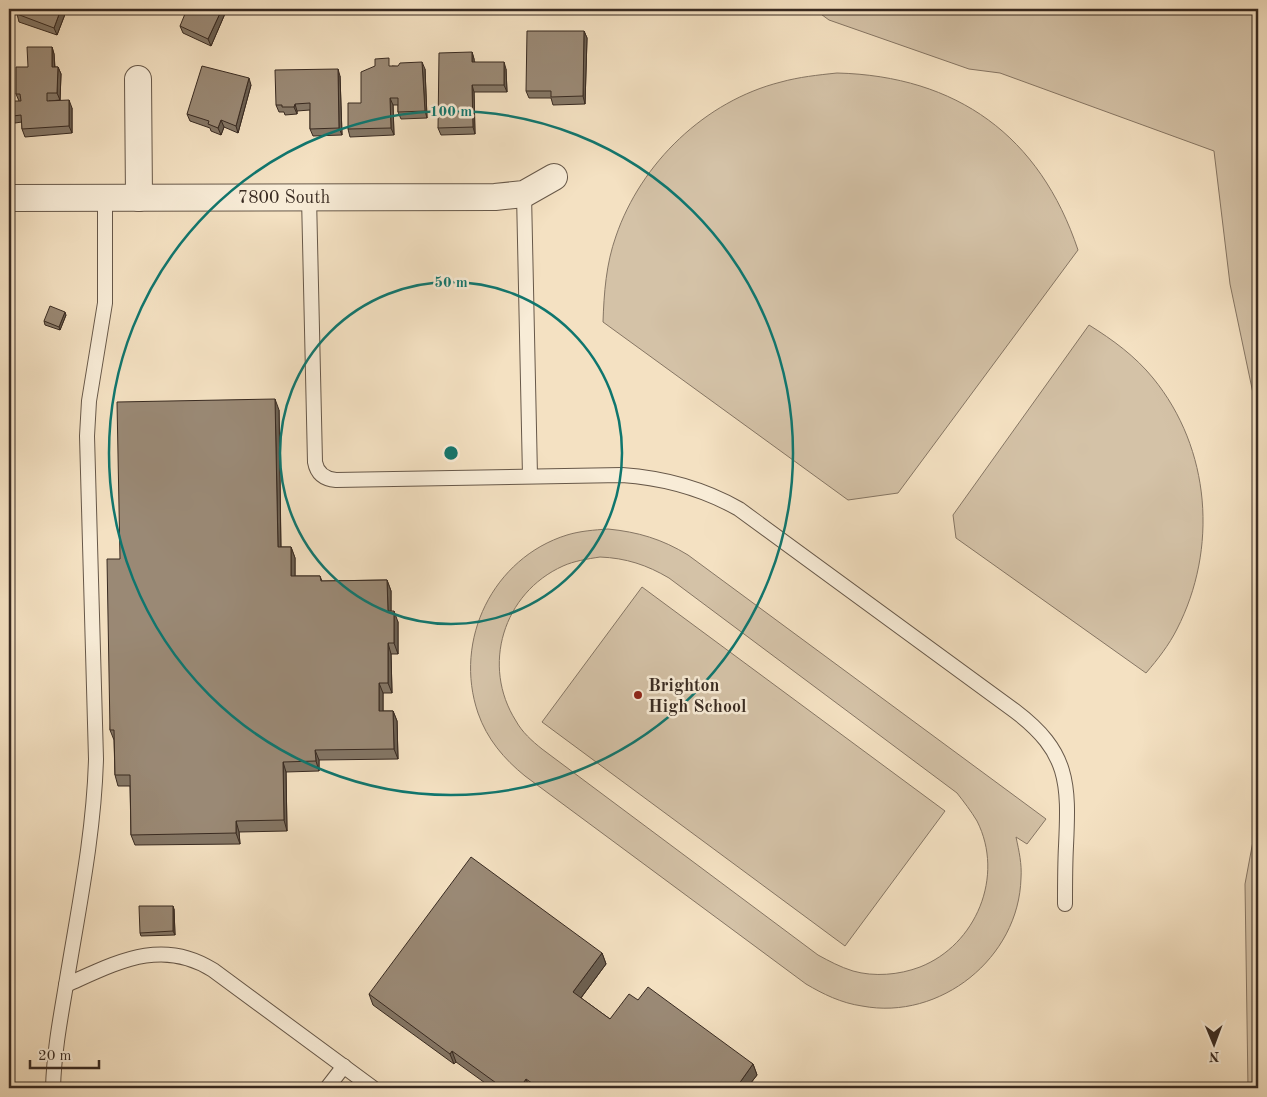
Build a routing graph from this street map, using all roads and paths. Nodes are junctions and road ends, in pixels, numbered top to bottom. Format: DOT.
graph roads {
  1 [pos="138,79"];
  2 [pos="554,177"];
  3 [pos="524,194"];
  4 [pos="309,197"];
  5 [pos="9,198"];
  6 [pos="105,198"];
  7 [pos="139,198"];
  8 [pos="530,476"];
  9 [pos="1065,904"];
  10 [pos="66,985"];
  11 [pos="344,1066"];
  12 [pos="53,1088"];
  13 [pos="327,1088"];
  14 [pos="374,1088"];
  1 -- 7 [label="street"];
  2 -- 3 [label="street, 7800 South"];
  3 -- 4 [label="street, 7800 South"];
  3 -- 8 [label="lane"];
  4 -- 7 [label="street, 7800 South"];
  4 -- 8 [label="lane"];
  5 -- 6 [label="street, 7800 South"];
  6 -- 7 [label="street, 7800 South"];
  6 -- 10 [label="lane"];
  8 -- 9 [label="lane"];
  10 -- 11 [label="lane"];
  10 -- 12 [label="lane"];
  11 -- 13 [label="lane"];
  11 -- 14 [label="lane"];
}
